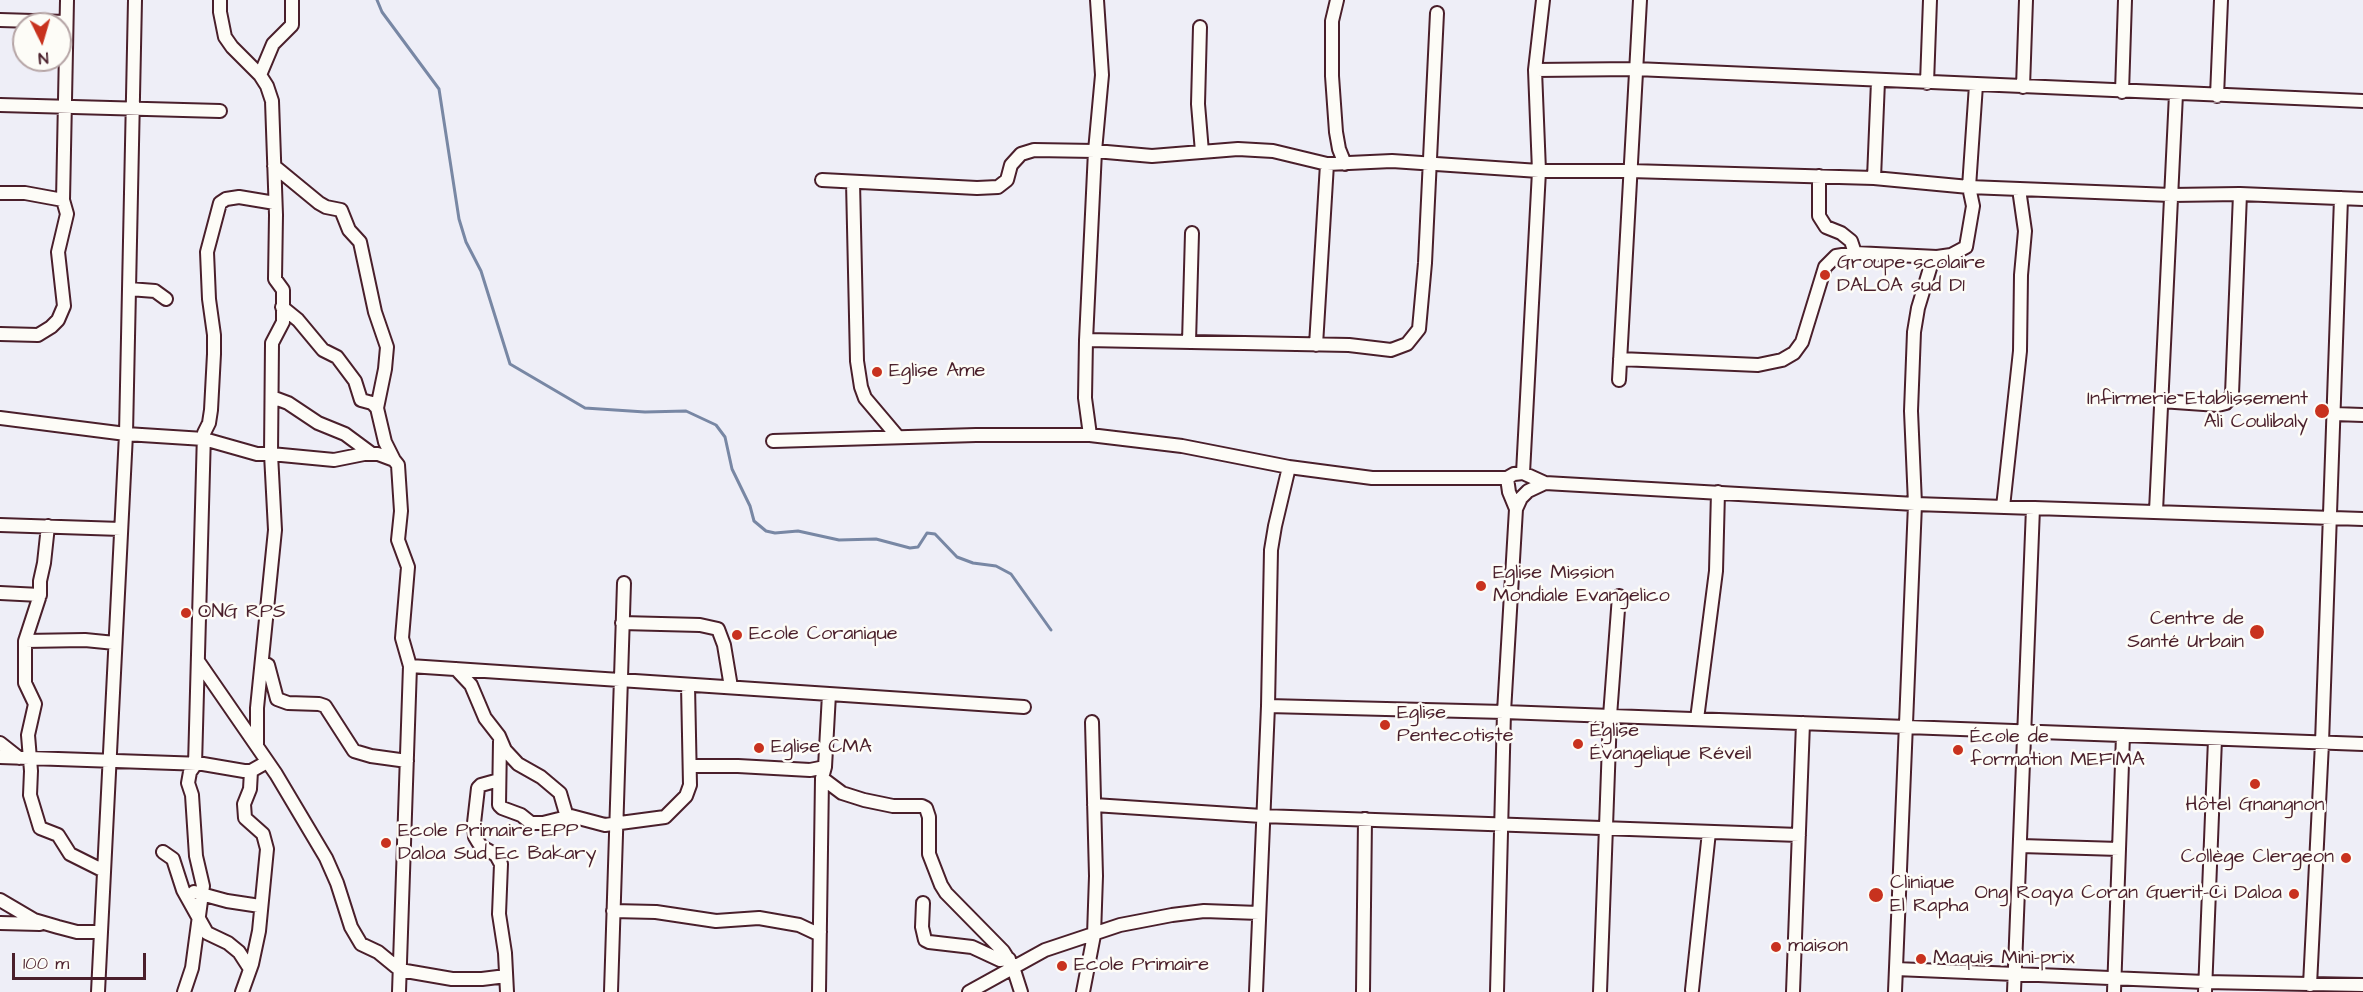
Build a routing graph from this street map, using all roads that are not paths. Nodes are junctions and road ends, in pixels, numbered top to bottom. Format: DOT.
graph roads {
  1 [pos="135,0"];
  2 [pos="220,0"];
  3 [pos="292,0"];
  4 [pos="1097,0"];
  5 [pos="1337,0"];
  6 [pos="1543,0"];
  7 [pos="1640,0"];
  8 [pos="1930,0"];
  9 [pos="2026,0"];
  10 [pos="2125,0"];
  11 [pos="2222,0"];
  12 [pos="1437,13"];
  13 [pos="1200,27"];
  14 [pos="1636,69"];
  15 [pos="1535,70"];
  16 [pos="65,72"];
  17 [pos="260,75"];
  18 [pos="1878,81"];
  19 [pos="1927,83"];
  20 [pos="1976,85"];
  21 [pos="2023,87"];
  22 [pos="2122,92"];
  23 [pos="2176,94"];
  24 [pos="2217,96"];
  25 [pos="2363,101"];
  26 [pos="0,105"];
  27 [pos="65,107"];
  28 [pos="133,109"];
  29 [pos="220,111"];
  30 [pos="1095,151"];
  31 [pos="1202,152"];
  32 [pos="1327,164"];
  33 [pos="1345,164"];
  34 [pos="1429,165"];
  35 [pos="274,166"];
  36 [pos="1539,171"];
  37 [pos="1630,171"];
  38 [pos="1819,177"];
  39 [pos="1874,178"];
  40 [pos="822,180"];
  41 [pos="853,182"];
  42 [pos="1969,187"];
  43 [pos="2019,189"];
  44 [pos="0,193"];
  45 [pos="2240,194"];
  46 [pos="2171,195"];
  47 [pos="2342,198"];
  48 [pos="2363,199"];
  49 [pos="63,200"];
  50 [pos="275,203"];
  51 [pos="1192,233"];
  52 [pos="1855,253"];
  53 [pos="1937,257"];
  54 [pos="129,289"];
  55 [pos="166,299"];
  56 [pos="282,307"];
  57 [pos="0,334"];
  58 [pos="1086,340"];
  59 [pos="1189,342"];
  60 [pos="1316,345"];
  61 [pos="1620,359"];
  62 [pos="1619,380"];
  63 [pos="272,397"];
  64 [pos="2161,401"];
  65 [pos="377,408"];
  66 [pos="2334,414"];
  67 [pos="2363,415"];
  68 [pos="0,418"];
  69 [pos="126,434"];
  70 [pos="1090,435"];
  71 [pos="898,437"];
  72 [pos="204,439"];
  73 [pos="773,441"];
  74 [pos="272,454"];
  75 [pos="372,454"];
  76 [pos="394,460"];
  77 [pos="1289,467"];
  78 [pos="1523,473"];
  79 [pos="1507,478"];
  80 [pos="1545,483"];
  81 [pos="1718,492"];
  82 [pos="1915,504"];
  83 [pos="2003,507"];
  84 [pos="2033,508"];
  85 [pos="1516,509"];
  86 [pos="2156,511"];
  87 [pos="2331,518"];
  88 [pos="2363,519"];
  89 [pos="0,525"];
  90 [pos="48,526"];
  91 [pos="121,529"];
  92 [pos="624,583"];
  93 [pos="0,593"];
  94 [pos="40,595"];
  95 [pos="1618,596"];
  96 [pos="622,623"];
  97 [pos="25,641"];
  98 [pos="115,643"];
  99 [pos="198,662"];
  100 [pos="262,662"];
  101 [pos="410,666"];
  102 [pos="456,669"];
  103 [pos="620,680"];
  104 [pos="688,685"];
  105 [pos="731,687"];
  106 [pos="829,694"];
  107 [pos="1268,706"];
  108 [pos="1024,707"];
  109 [pos="1504,712"];
  110 [pos="1610,716"];
  111 [pos="1697,719"];
  112 [pos="1092,722"];
  113 [pos="1803,723"];
  114 [pos="1905,727"];
  115 [pos="2024,731"];
  116 [pos="2123,735"];
  117 [pos="2216,739"];
  118 [pos="500,741"];
  119 [pos="0,743"];
  120 [pos="2322,743"];
  121 [pos="2363,744"];
  122 [pos="257,746"];
  123 [pos="0,757"];
  124 [pos="25,758"];
  125 [pos="407,760"];
  126 [pos="109,761"];
  127 [pos="267,762"];
  128 [pos="195,765"];
  129 [pos="690,766"];
  130 [pos="251,771"];
  131 [pos="823,773"];
  132 [pos="499,780"];
  133 [pos="1094,805"];
  134 [pos="1262,816"];
  135 [pos="567,817"];
  136 [pos="1365,819"];
  137 [pos="616,823"];
  138 [pos="1502,824"];
  139 [pos="1605,827"];
  140 [pos="1709,832"];
  141 [pos="1799,835"];
  142 [pos="2021,846"];
  143 [pos="2119,849"];
  144 [pos="163,852"];
  145 [pos="104,871"];
  146 [pos="183,890"];
  147 [pos="202,894"];
  148 [pos="0,900"];
  149 [pos="923,903"];
  150 [pos="260,906"];
  151 [pos="613,911"];
  152 [pos="1259,913"];
  153 [pos="198,916"];
  154 [pos="0,923"];
  155 [pos="47,924"];
  156 [pos="101,932"];
  157 [pos="820,932"];
  158 [pos="1094,934"];
  159 [pos="1011,963"];
  160 [pos="250,969"];
  161 [pos="1896,969"];
  162 [pos="400,970"];
  163 [pos="2014,973"];
  164 [pos="506,976"];
  165 [pos="2114,978"];
  166 [pos="2310,985"];
  167 [pos="2363,985"];
  168 [pos="2205,987"];
  169 [pos="2286,988"];
  170 [pos="1692,990"];
  171 [pos="98,992"];
  172 [pos="184,992"];
  173 [pos="242,992"];
  174 [pos="399,992"];
  175 [pos="507,992"];
  176 [pos="611,992"];
  177 [pos="819,992"];
  178 [pos="969,992"];
  179 [pos="1021,992"];
  180 [pos="1083,992"];
  181 [pos="1256,992"];
  182 [pos="1363,992"];
  183 [pos="1497,992"];
  184 [pos="1600,992"];
  185 [pos="1792,992"];
  186 [pos="1895,992"];
  187 [pos="2014,992"];
  188 [pos="2114,992"];
  1 -- 28 [label="street"];
  2 -- 17 [label="street"];
  3 -- 17 [label="street"];
  4 -- 30 [label="street"];
  5 -- 33 [label="street"];
  6 -- 15 [label="street"];
  7 -- 14 [label="street"];
  8 -- 19 [label="street"];
  9 -- 21 [label="street"];
  10 -- 22 [label="street"];
  11 -- 24 [label="street"];
  12 -- 34 [label="street"];
  13 -- 31 [label="street"];
  14 -- 15 [label="street"];
  14 -- 18 [label="street"];
  14 -- 37 [label="street"];
  15 -- 36 [label="street"];
  16 -- 27 [label="street"];
  17 -- 35 [label="street"];
  18 -- 19 [label="street"];
  18 -- 39 [label="street"];
  19 -- 20 [label="street"];
  20 -- 21 [label="street"];
  20 -- 42 [label="street"];
  21 -- 22 [label="street"];
  22 -- 23 [label="street"];
  23 -- 24 [label="street"];
  23 -- 46 [label="street"];
  24 -- 25 [label="street"];
  26 -- 27 [label="street"];
  27 -- 28 [label="street"];
  27 -- 49 [label="street"];
  28 -- 29 [label="street"];
  28 -- 54 [label="street"];
  30 -- 31 [label="street"];
  30 -- 41 [label="street"];
  30 -- 58 [label="street"];
  31 -- 32 [label="street"];
  32 -- 33 [label="street"];
  32 -- 60 [label="street"];
  33 -- 34 [label="street"];
  34 -- 36 [label="street"];
  34 -- 60 [label="street"];
  35 -- 50 [label="street"];
  35 -- 65 [label="street"];
  36 -- 37 [label="street"];
  36 -- 78 [label="street"];
  37 -- 38 [label="street"];
  37 -- 61 [label="street"];
  38 -- 39 [label="street"];
  38 -- 52 [label="street"];
  39 -- 42 [label="street"];
  40 -- 41 [label="street"];
  41 -- 71 [label="street"];
  42 -- 43 [label="street"];
  42 -- 53 [label="street"];
  43 -- 46 [label="street"];
  43 -- 83 [label="street"];
  44 -- 49 [label="street"];
  45 -- 46 [label="street"];
  45 -- 47 [label="street"];
  45 -- 64 [label="street"];
  46 -- 64 [label="street"];
  47 -- 48 [label="street"];
  47 -- 66 [label="street"];
  49 -- 57 [label="street"];
  50 -- 56 [label="street"];
  50 -- 72 [label="street"];
  51 -- 59 [label="street"];
  52 -- 53 [label="street"];
  52 -- 61 [label="street"];
  53 -- 82 [label="street"];
  54 -- 55 [label="street"];
  54 -- 69 [label="street"];
  56 -- 63 [label="street"];
  56 -- 65 [label="street"];
  58 -- 59 [label="street"];
  58 -- 70 [label="street"];
  59 -- 60 [label="street"];
  61 -- 62 [label="street"];
  63 -- 74 [label="street"];
  63 -- 75 [label="street"];
  64 -- 86 [label="street"];
  65 -- 76 [label="street"];
  66 -- 67 [label="street"];
  66 -- 87 [label="street"];
  68 -- 69 [label="street"];
  69 -- 72 [label="street"];
  69 -- 91 [label="street"];
  70 -- 71 [label="street"];
  70 -- 77 [label="street"];
  71 -- 73 [label="street"];
  72 -- 74 [label="street"];
  72 -- 99 [label="street"];
  74 -- 75 [label="street"];
  74 -- 100 [label="street"];
  75 -- 76 [label="street"];
  76 -- 101 [label="street"];
  77 -- 79 [label="street"];
  77 -- 107 [label="street"];
  78 -- 79 [label="street"];
  78 -- 80 [label="street"];
  79 -- 85 [label="street"];
  80 -- 81 [label="street"];
  80 -- 85 [label="street"];
  81 -- 82 [label="street"];
  81 -- 111 [label="street"];
  82 -- 83 [label="street"];
  82 -- 114 [label="street"];
  83 -- 84 [label="street"];
  84 -- 86 [label="street"];
  84 -- 115 [label="street"];
  85 -- 109 [label="street"];
  86 -- 87 [label="street"];
  87 -- 88 [label="street"];
  87 -- 120 [label="street"];
  89 -- 90 [label="street"];
  90 -- 91 [label="street"];
  90 -- 94 [label="street"];
  91 -- 98 [label="street"];
  92 -- 96 [label="street"];
  93 -- 94 [label="street"];
  94 -- 97 [label="street"];
  95 -- 110 [label="street"];
  96 -- 103 [label="street"];
  96 -- 105 [label="street"];
  97 -- 98 [label="street"];
  97 -- 124 [label="street"];
  98 -- 126 [label="street"];
  99 -- 122 [label="street"];
  99 -- 128 [label="street"];
  100 -- 122 [label="street"];
  100 -- 125 [label="street"];
  101 -- 102 [label="street"];
  101 -- 125 [label="street"];
  102 -- 103 [label="street"];
  102 -- 118 [label="street"];
  103 -- 104 [label="street"];
  103 -- 137 [label="street"];
  104 -- 105 [label="street"];
  104 -- 129 [label="street"];
  105 -- 106 [label="street"];
  106 -- 108 [label="street"];
  106 -- 131 [label="street"];
  107 -- 109 [label="street"];
  107 -- 134 [label="street"];
  109 -- 110 [label="street"];
  109 -- 138 [label="street"];
  110 -- 111 [label="street"];
  110 -- 139 [label="street"];
  111 -- 113 [label="street"];
  112 -- 133 [label="street"];
  113 -- 114 [label="street"];
  113 -- 141 [label="street"];
  114 -- 115 [label="street"];
  114 -- 161 [label="street"];
  115 -- 116 [label="street"];
  115 -- 142 [label="street"];
  116 -- 117 [label="street"];
  116 -- 143 [label="street"];
  117 -- 120 [label="street"];
  117 -- 168 [label="street"];
  118 -- 132 [label="street"];
  118 -- 135 [label="street"];
  119 -- 124 [label="street"];
  120 -- 121 [label="street"];
  120 -- 166 [label="street"];
  122 -- 127 [label="street"];
  123 -- 124 [label="street"];
  124 -- 126 [label="street"];
  124 -- 145 [label="street"];
  125 -- 162 [label="street"];
  126 -- 128 [label="street"];
  126 -- 145 [label="street"];
  127 -- 130 [label="street"];
  127 -- 162 [label="street"];
  128 -- 130 [label="street"];
  128 -- 147 [label="street"];
  129 -- 131 [label="street"];
  129 -- 137 [label="street"];
  130 -- 150 [label="street"];
  131 -- 157 [label="street"];
  131 -- 159 [label="street"];
  132 -- 135 [label="street"];
  132 -- 164 [label="street"];
  133 -- 134 [label="street"];
  133 -- 158 [label="street"];
  134 -- 136 [label="street"];
  134 -- 152 [label="street"];
  135 -- 137 [label="street"];
  136 -- 138 [label="street"];
  136 -- 182 [label="street"];
  137 -- 151 [label="street"];
  138 -- 139 [label="street"];
  138 -- 183 [label="street"];
  139 -- 140 [label="street"];
  139 -- 184 [label="street"];
  140 -- 141 [label="street"];
  140 -- 170 [label="street"];
  141 -- 185 [label="street"];
  142 -- 143 [label="street"];
  142 -- 163 [label="street"];
  143 -- 165 [label="street"];
  144 -- 146 [label="street"];
  145 -- 156 [label="street"];
  146 -- 147 [label="street"];
  146 -- 153 [label="street"];
  147 -- 150 [label="street"];
  147 -- 153 [label="street"];
  148 -- 155 [label="street"];
  149 -- 159 [label="street"];
  150 -- 160 [label="street"];
  151 -- 157 [label="street"];
  151 -- 176 [label="street"];
  152 -- 158 [label="street"];
  152 -- 181 [label="street"];
  153 -- 160 [label="street"];
  153 -- 172 [label="street"];
  154 -- 155 [label="street"];
  155 -- 156 [label="street"];
  156 -- 171 [label="street"];
  157 -- 177 [label="street"];
  158 -- 159 [label="street"];
  158 -- 180 [label="street"];
  159 -- 178 [label="street"];
  159 -- 179 [label="street"];
  160 -- 173 [label="street"];
  161 -- 163 [label="street"];
  161 -- 186 [label="street"];
  162 -- 164 [label="street"];
  162 -- 174 [label="street"];
  163 -- 165 [label="street"];
  163 -- 187 [label="street"];
  164 -- 175 [label="street"];
  165 -- 168 [label="street"];
  165 -- 188 [label="street"];
  166 -- 167 [label="street"];
  166 -- 169 [label="street"];
  168 -- 169 [label="street"];
}
